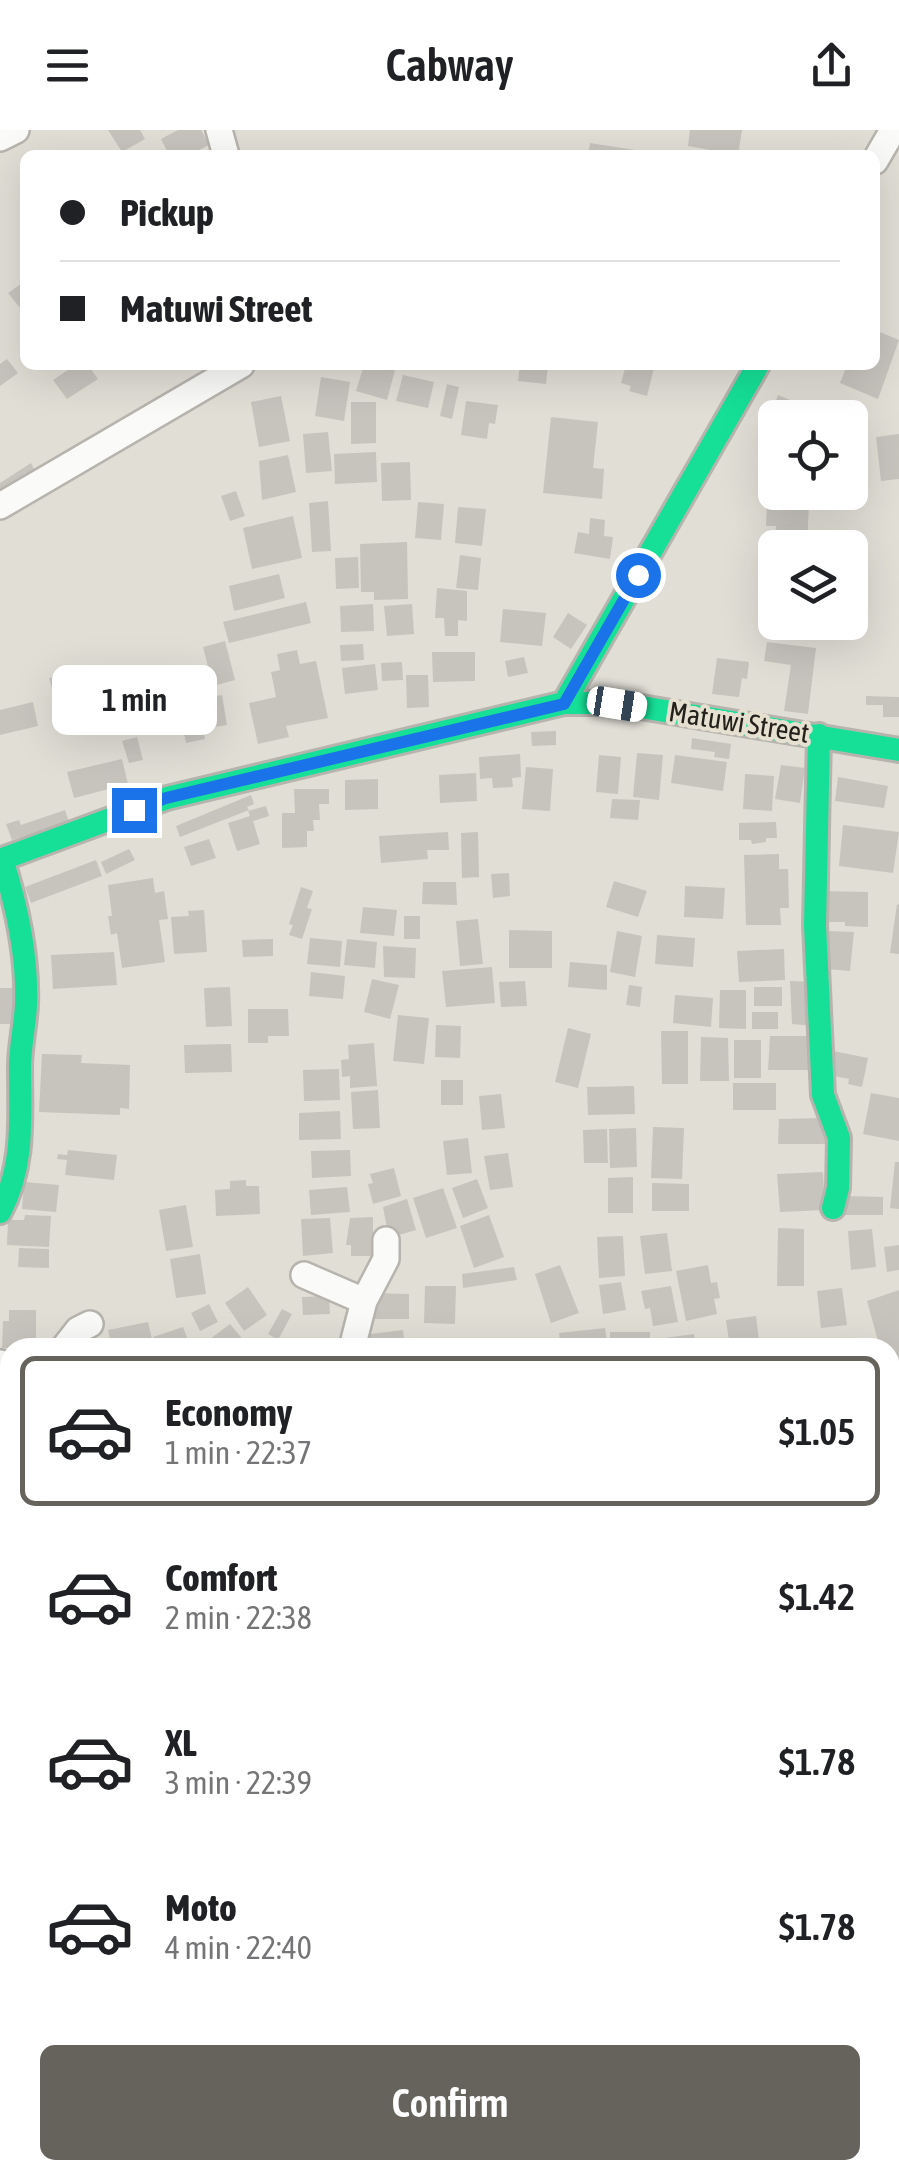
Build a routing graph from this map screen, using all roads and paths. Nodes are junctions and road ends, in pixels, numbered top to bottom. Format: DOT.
graph roads {
  1 [pos="16,130"];
  2 [pos="893,130"];
  3 [pos="0,138"];
  4 [pos="880,152"];
  5 [pos="231,370"];
  6 [pos="755,370"];
  7 [pos="0,506"];
  8 [pos="564,704"];
  9 [pos="819,735"];
  10 [pos="899,750"];
  11 [pos="1,859"];
  12 [pos="833,1208"];
  13 [pos="0,1212"];
  14 [pos="386,1240"];
  15 [pos="304,1275"];
  16 [pos="364,1301"];
  17 [pos="90,1324"];
  18 [pos="72,1338"];
  19 [pos="355,1338"];
  1 -- 3 [label="street"];
  2 -- 4 [label="street"];
  5 -- 7 [label="street"];
  6 -- 8 [label="street"];
  8 -- 9 [label="street, Matuwi Street"];
  8 -- 11 [label="street, Matuwi Street"];
  9 -- 10 [label="street, Matuwi Street"];
  9 -- 12 [label="street"];
  11 -- 13 [label="street"];
  14 -- 16 [label="street"];
  15 -- 16 [label="street"];
  16 -- 19 [label="street"];
  17 -- 18 [label="street"];
}
